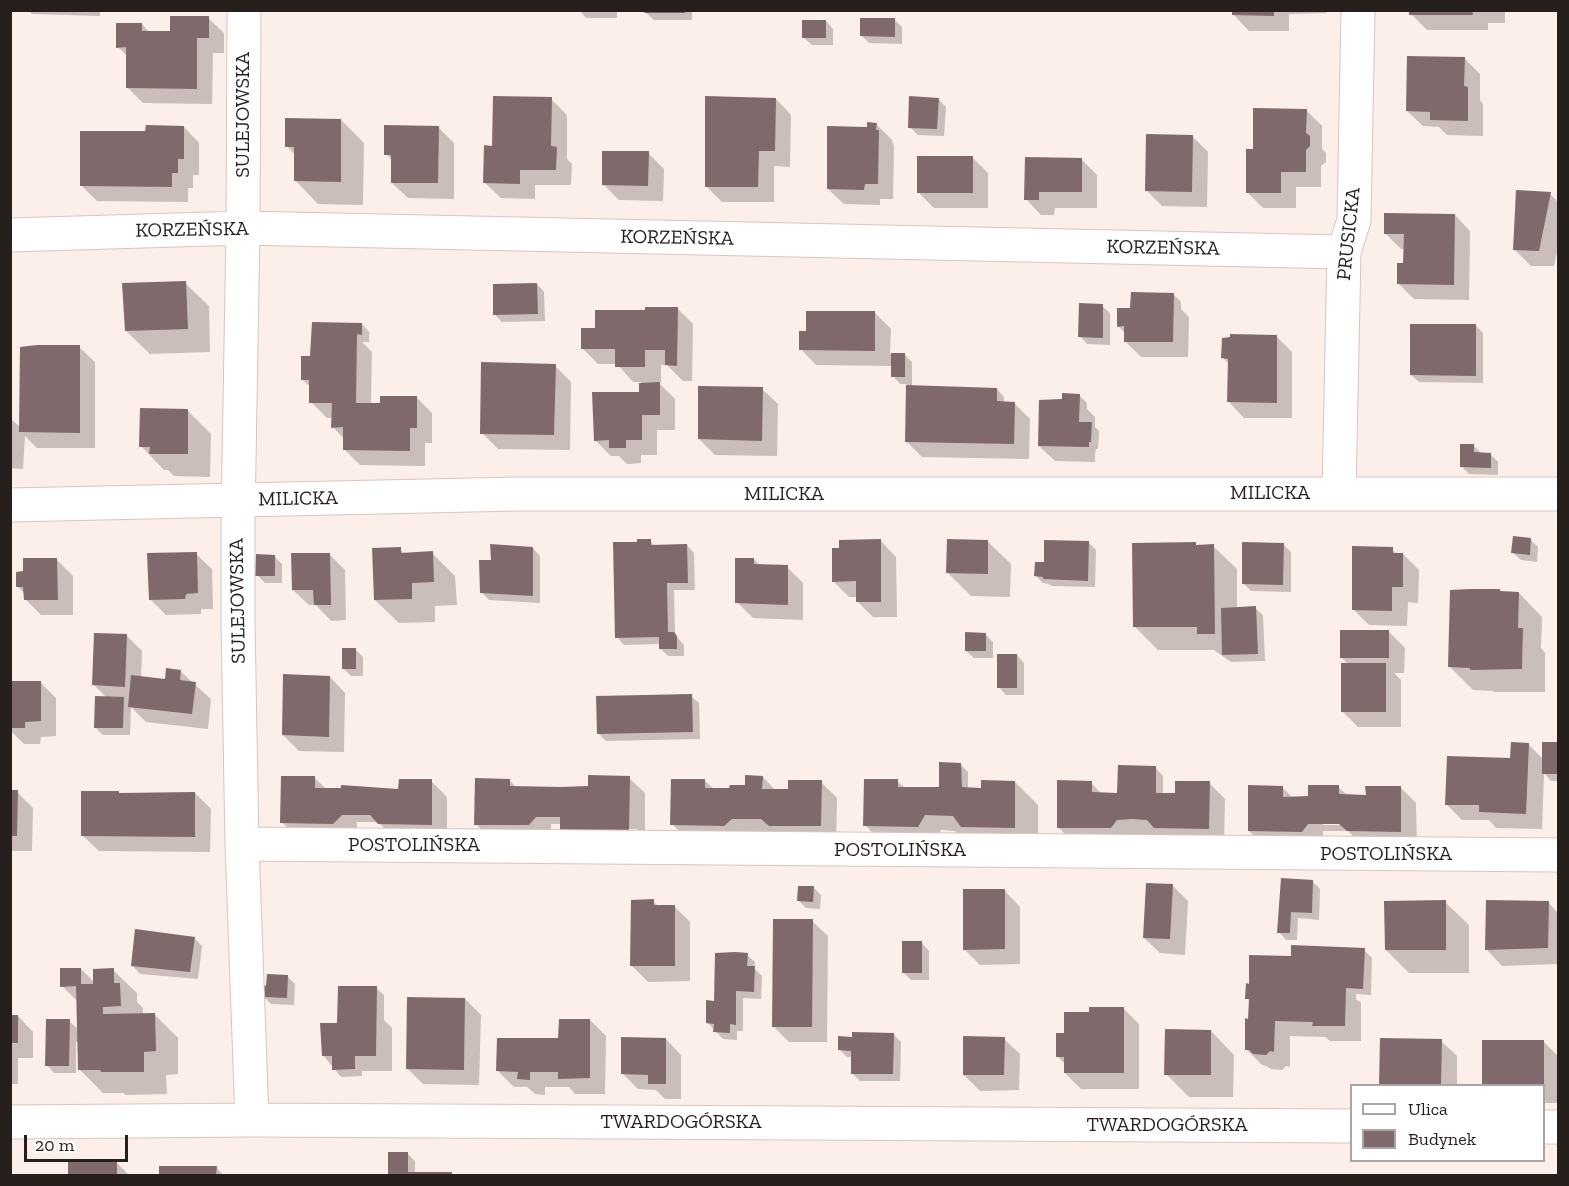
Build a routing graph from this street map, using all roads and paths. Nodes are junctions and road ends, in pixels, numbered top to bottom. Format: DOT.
graph roads {
  1 [pos="244,10"];
  2 [pos="1358,10"];
  3 [pos="243,228"];
  4 [pos="10,235"];
  5 [pos="1344,252"];
  6 [pos="1339,493"];
  7 [pos="1558,494"];
  8 [pos="238,500"];
  9 [pos="10,505"];
  10 [pos="242,844"];
  11 [pos="1558,855"];
  12 [pos="252,1120"];
  13 [pos="10,1122"];
  14 [pos="1350,1126"];
  1 -- 3 [label="street, SULEJOWSKA"];
  2 -- 5 [label="street, PRUSICKA"];
  3 -- 4 [label="street, KORZEŃSKA"];
  3 -- 5 [label="street, KORZEŃSKA"];
  3 -- 8 [label="street, SULEJOWSKA"];
  5 -- 6 [label="street, PRUSICKA"];
  6 -- 7 [label="street, MILICKA"];
  6 -- 8 [label="street, MILICKA"];
  8 -- 9 [label="street, MILICKA"];
  8 -- 10 [label="street, SULEJOWSKA"];
  10 -- 11 [label="street, POSTOLIŃSKA"];
  10 -- 12 [label="street, SULEJOWSKA"];
  12 -- 13 [label="street, TWARDOGÓRSKA"];
  12 -- 14 [label="street, TWARDOGÓRSKA"];
}
